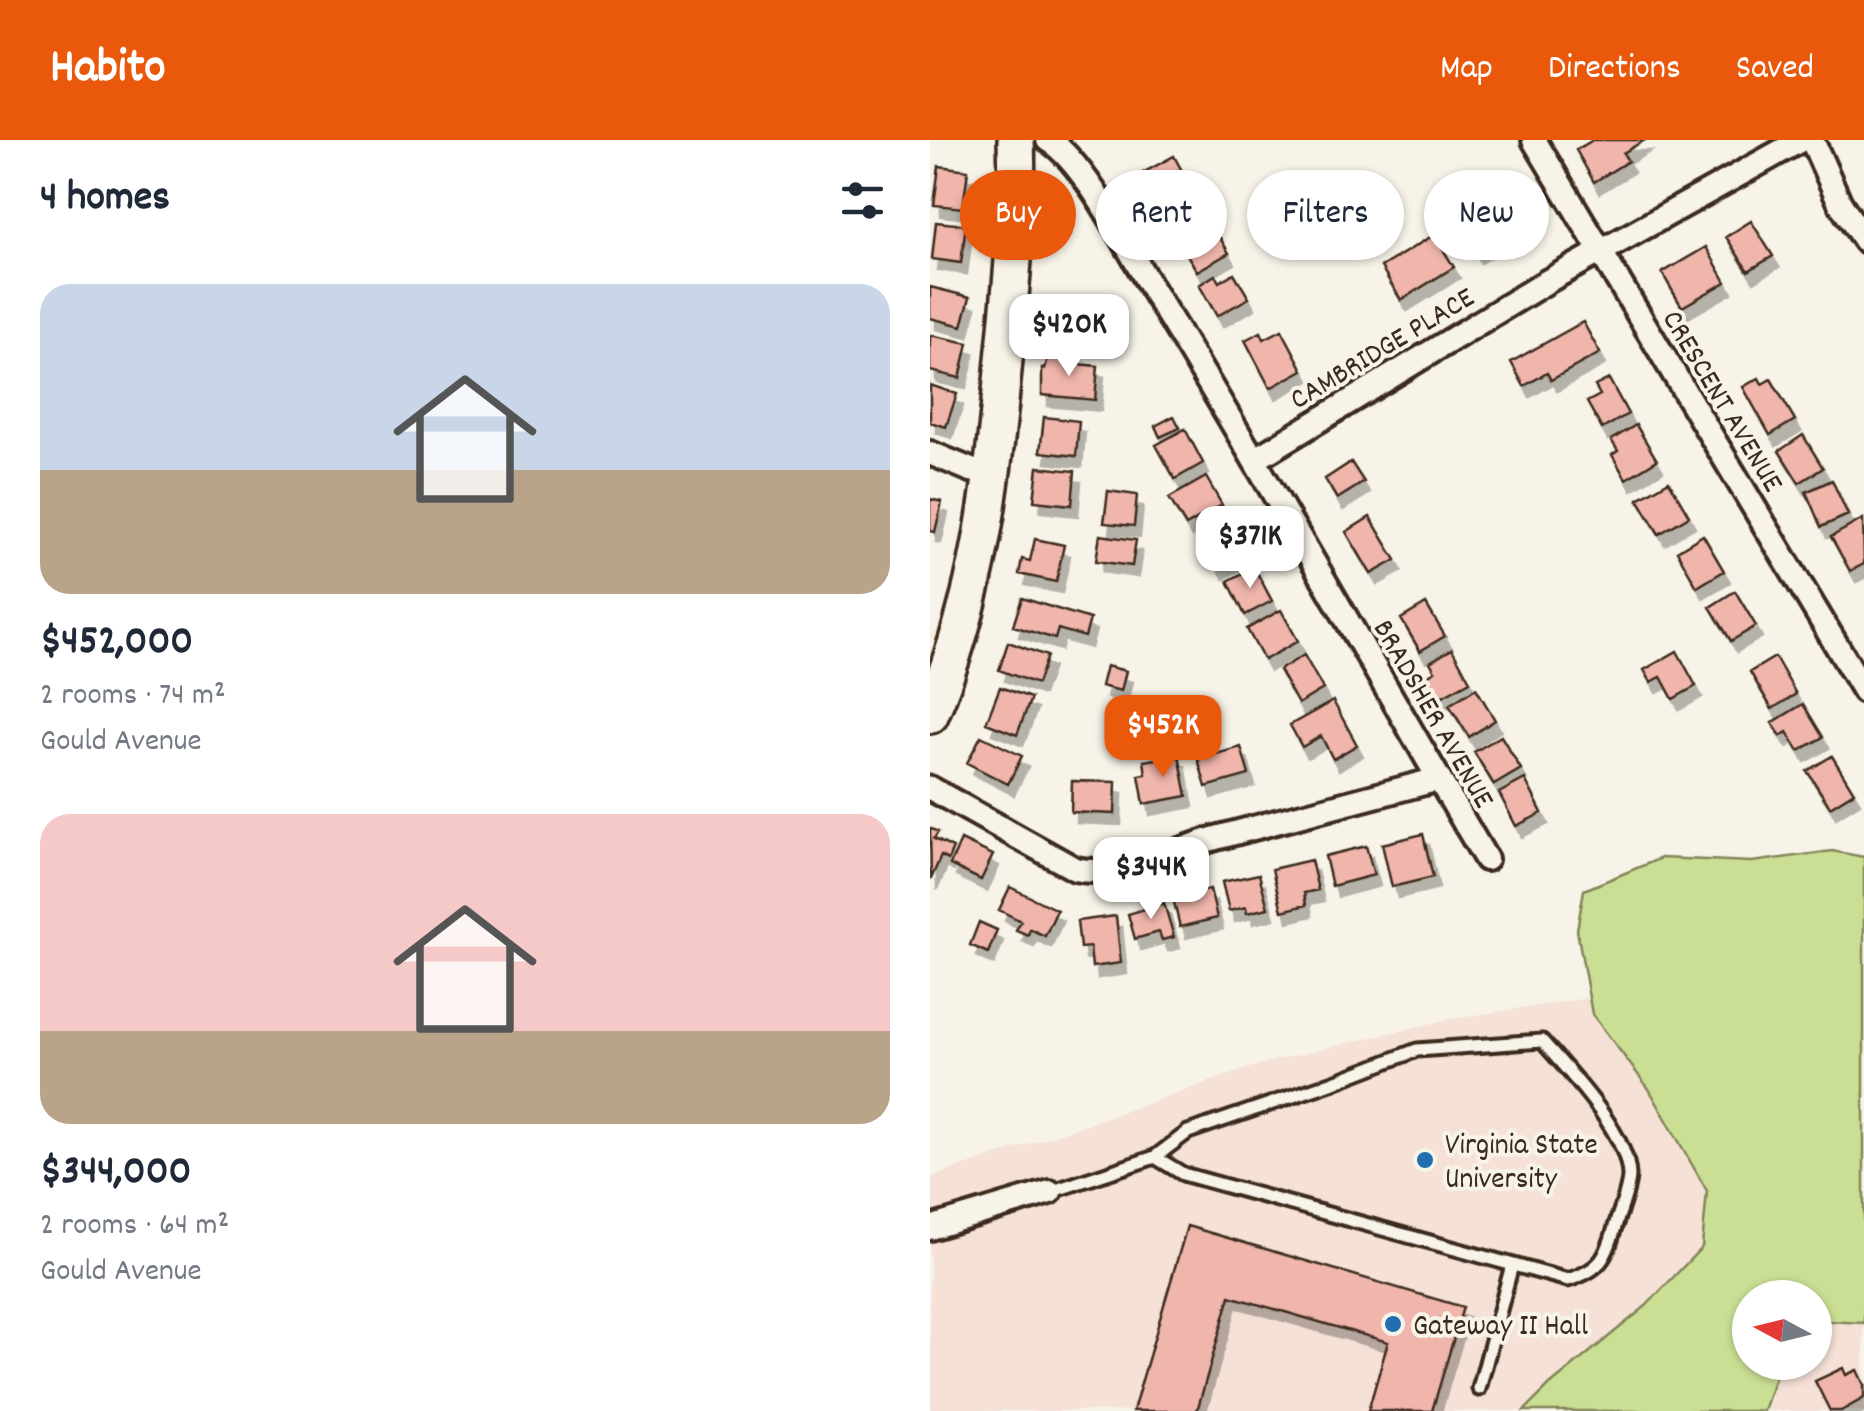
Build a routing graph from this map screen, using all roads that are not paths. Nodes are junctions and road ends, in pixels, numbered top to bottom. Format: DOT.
graph roads {
  1 [pos="1016,140"];
  2 [pos="1048,140"];
  3 [pos="1534,140"];
  4 [pos="1801,140"];
  5 [pos="1812,140"];
  6 [pos="1864,240"];
  7 [pos="1601,252"];
  8 [pos="930,453"];
  9 [pos="1254,460"];
  10 [pos="994,475"];
  11 [pos="1864,691"];
  12 [pos="930,716"];
  13 [pos="1439,780"];
  14 [pos="930,788"];
  15 [pos="1486,860"];
  16 [pos="1156,1158"];
  17 [pos="1050,1192"];
  18 [pos="930,1228"];
  19 [pos="1512,1265"];
  20 [pos="1479,1389"];
  1 -- 10 [label="main road"];
  2 -- 9 [label="street, BRADSHER AVENUE"];
  3 -- 7 [label="street, CRESCENT AVENUE"];
  4 -- 7 [label="street, CAMBRIDGE PLACE"];
  5 -- 6 [label="street"];
  7 -- 9 [label="street, CAMBRIDGE PLACE"];
  7 -- 11 [label="street, CRESCENT AVENUE"];
  8 -- 10 [label="street"];
  9 -- 13 [label="street, BRADSHER AVENUE"];
  10 -- 12 [label="main road"];
  13 -- 14 [label="street"];
  13 -- 15 [label="street, BRADSHER AVENUE"];
  16 -- 17 [label="lane"];
  16 -- 19 [label="lane"];
  16 -- 19 [label="lane"];
  17 -- 18 [label="street"];
  19 -- 20 [label="lane"];
}
